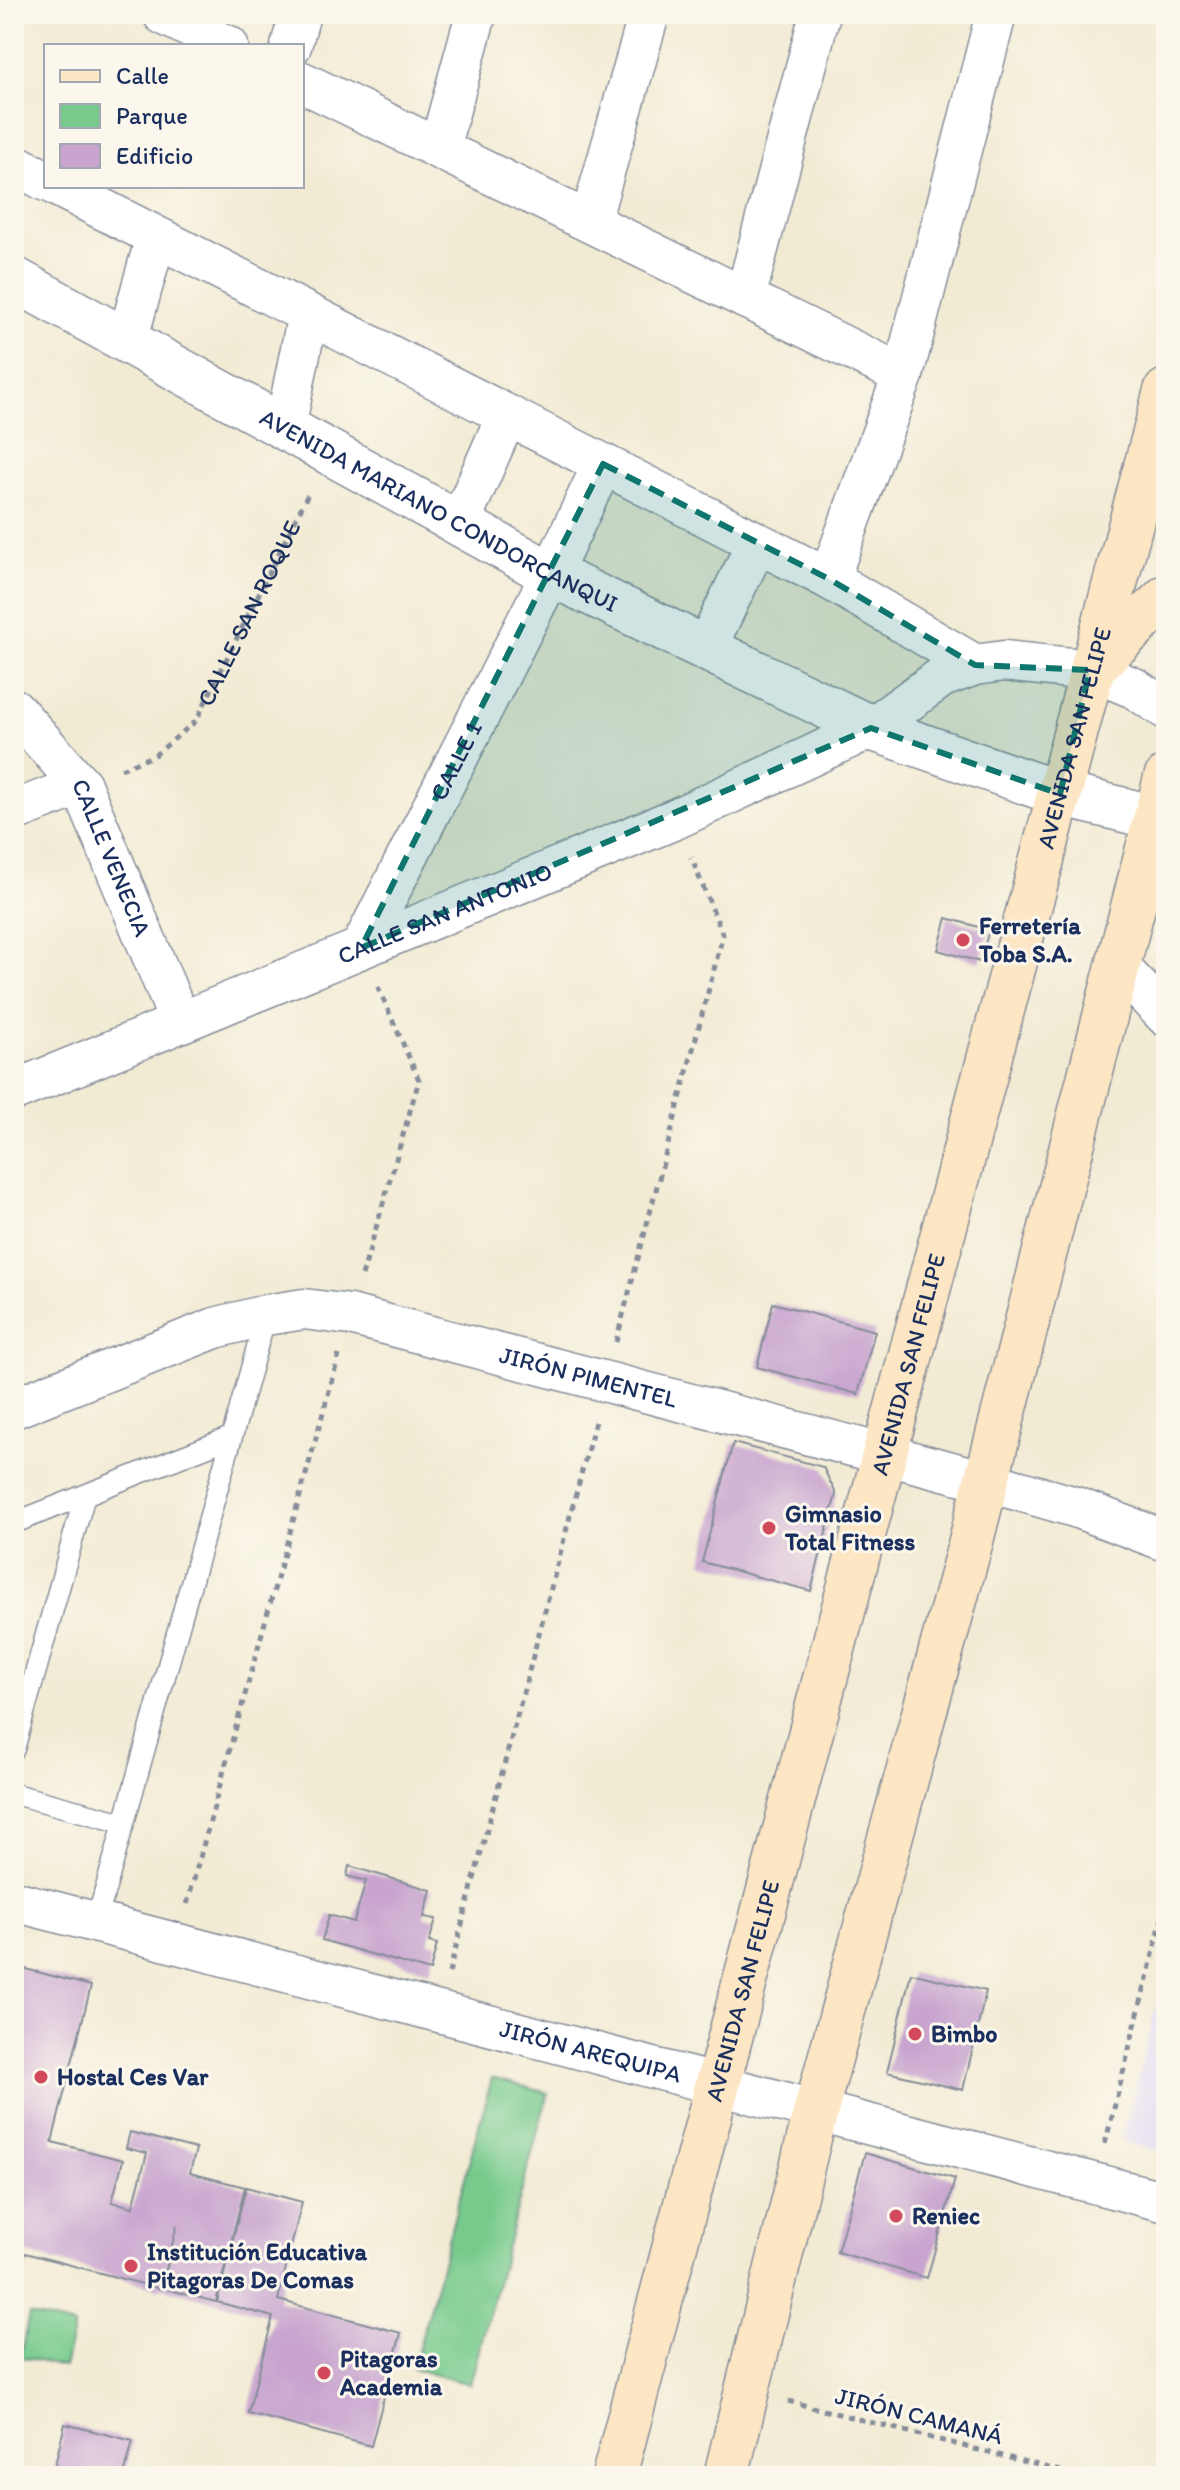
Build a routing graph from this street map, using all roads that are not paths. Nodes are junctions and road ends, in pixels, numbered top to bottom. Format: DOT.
graph roads {
  1 [pos="163,14"];
  2 [pos="300,14"];
  3 [pos="476,14"];
  4 [pos="649,14"];
  5 [pos="820,14"];
  6 [pos="996,14"];
  7 [pos="224,44"];
  8 [pos="292,44"];
  9 [pos="304,83"];
  10 [pos="439,149"];
  11 [pos="14,164"];
  12 [pos="44,180"];
  13 [pos="61,188"];
  14 [pos="590,222"];
  15 [pos="156,237"];
  16 [pos="14,279"];
  17 [pos="745,298"];
  18 [pos="308,314"];
  19 [pos="127,341"];
  20 [pos="903,375"];
  21 [pos="1166,391"];
  22 [pos="507,415"];
  23 [pos="285,428"];
  24 [pos="603,464"];
  25 [pos="460,522"];
  26 [pos="757,543"];
  27 [pos="551,574"];
  28 [pos="829,579"];
  29 [pos="1166,597"];
  30 [pos="706,648"];
  31 [pos="975,665"];
  32 [pos="1090,670"];
  33 [pos="14,709"];
  34 [pos="1166,709"];
  35 [pos="871,728"];
  36 [pos="81,785"];
  37 [pos="1060,794"];
  38 [pos="1161,798"];
  39 [pos="14,811"];
  40 [pos="361,948"];
  41 [pos="1118,966"];
  42 [pos="1166,1016"];
  43 [pos="180,1022"];
  44 [pos="14,1091"];
  45 [pos="266,1315"];
  46 [pos="14,1408"];
  47 [pos="231,1437"];
  48 [pos="885,1454"];
  49 [pos="986,1481"];
  50 [pos="85,1495"];
  51 [pos="14,1523"];
  52 [pos="1166,1541"];
  53 [pos="14,1749"];
  54 [pos="14,1794"];
  55 [pos="124,1823"];
  56 [pos="14,1901"];
  57 [pos="96,1923"];
  58 [pos="718,2085"];
  59 [pos="816,2110"];
  60 [pos="1166,2202"];
  61 [pos="614,2476"];
  62 [pos="726,2476"];
  1 -- 7 [label="street"];
  2 -- 8 [label="street"];
  3 -- 10 [label="street"];
  4 -- 14 [label="street"];
  5 -- 17 [label="street"];
  6 -- 20 [label="street"];
  9 -- 10 [label="street"];
  10 -- 14 [label="street"];
  11 -- 12 [label="street"];
  13 -- 15 [label="street"];
  14 -- 17 [label="street"];
  15 -- 18 [label="street"];
  15 -- 19 [label="street"];
  16 -- 19 [label="street, AVENIDA MARIANO CONDORCANQUI"];
  17 -- 20 [label="street"];
  18 -- 22 [label="street"];
  18 -- 23 [label="street"];
  19 -- 23 [label="street, AVENIDA MARIANO CONDORCANQUI"];
  20 -- 28 [label="street"];
  21 -- 32 [label="main road, AVENIDA SAN FELIPE"];
  22 -- 24 [label="street"];
  22 -- 25 [label="street"];
  23 -- 25 [label="street, AVENIDA MARIANO CONDORCANQUI"];
  24 -- 26 [label="street"];
  24 -- 27 [label="street, CALLE 1"];
  25 -- 27 [label="street, AVENIDA MARIANO CONDORCANQUI"];
  26 -- 28 [label="street"];
  26 -- 30 [label="street"];
  27 -- 30 [label="street, AVENIDA MARIANO CONDORCANQUI"];
  27 -- 40 [label="street, CALLE 1"];
  28 -- 31 [label="street"];
  29 -- 32 [label="main road"];
  30 -- 35 [label="street, AVENIDA MARIANO CONDORCANQUI"];
  31 -- 32 [label="street"];
  31 -- 35 [label="street"];
  32 -- 34 [label="street"];
  32 -- 37 [label="main road, AVENIDA SAN FELIPE"];
  33 -- 36 [label="street, CALLE VENECIA"];
  35 -- 37 [label="street, AVENIDA MARIANO CONDORCANQUI"];
  35 -- 40 [label="street, CALLE SAN ANTONIO"];
  36 -- 39 [label="street"];
  36 -- 43 [label="street, CALLE VENECIA"];
  37 -- 38 [label="street, AVENIDA MARIANO CONDORCANQUI"];
  37 -- 48 [label="main road, AVENIDA SAN FELIPE"];
  38 -- 41 [label="main road"];
  40 -- 43 [label="street, CALLE SAN ANTONIO"];
  41 -- 42 [label="street"];
  41 -- 49 [label="main road"];
  43 -- 44 [label="street, CALLE SAN ANTONIO"];
  45 -- 46 [label="street, JIRÓN PIMENTEL"];
  45 -- 47 [label="lane"];
  45 -- 48 [label="street, JIRÓN PIMENTEL"];
  47 -- 50 [label="lane"];
  47 -- 55 [label="lane"];
  48 -- 49 [label="street, JIRÓN PIMENTEL"];
  48 -- 58 [label="main road, AVENIDA SAN FELIPE"];
  49 -- 52 [label="street, JIRÓN PIMENTEL"];
  49 -- 59 [label="main road"];
  50 -- 51 [label="lane"];
  50 -- 53 [label="lane"];
  54 -- 55 [label="lane"];
  55 -- 57 [label="lane"];
  56 -- 57 [label="street, JIRÓN AREQUIPA"];
  57 -- 58 [label="street, JIRÓN AREQUIPA"];
  58 -- 59 [label="street, JIRÓN AREQUIPA"];
  58 -- 61 [label="main road, AVENIDA SAN FELIPE"];
  59 -- 60 [label="street, JIRÓN AREQUIPA"];
  59 -- 62 [label="main road"];
}
